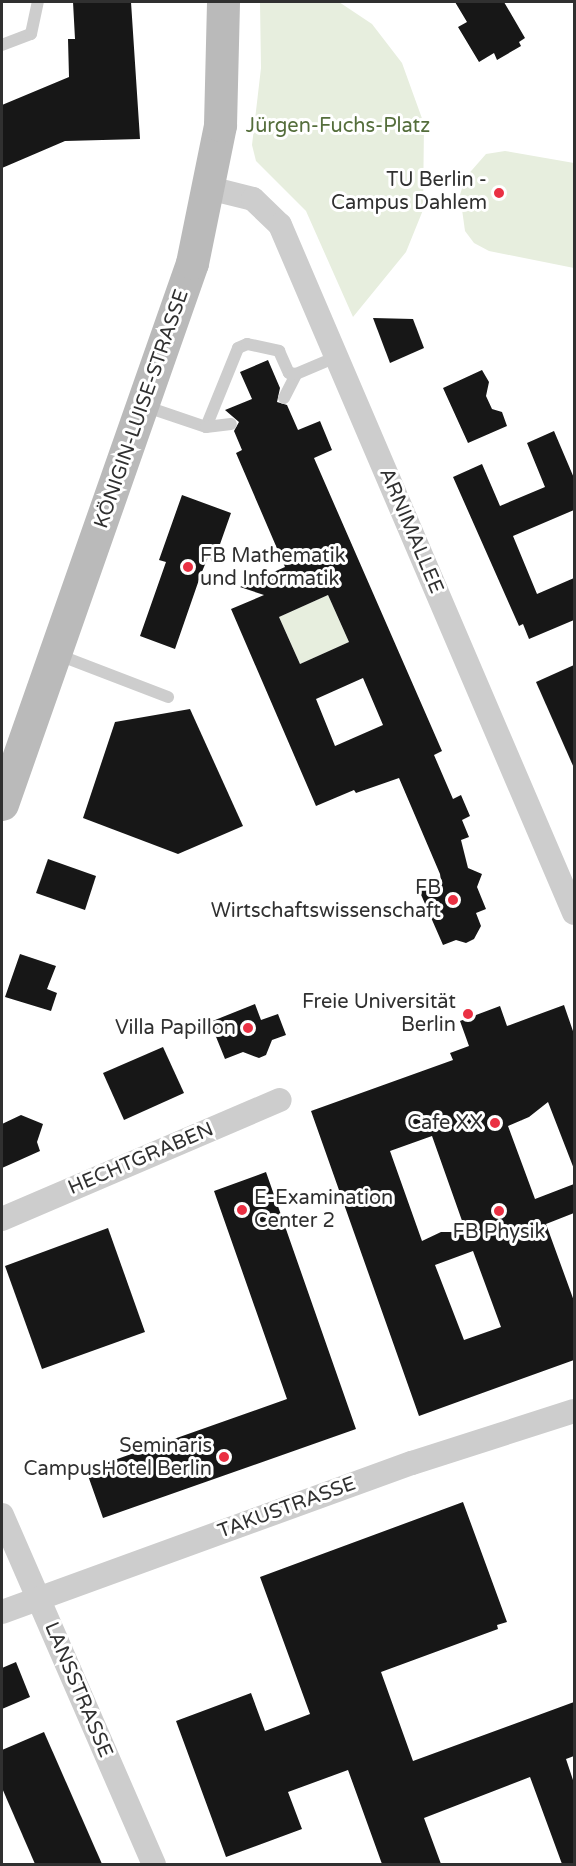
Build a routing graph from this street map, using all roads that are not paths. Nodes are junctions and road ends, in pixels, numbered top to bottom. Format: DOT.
graph roads {
  1 [pos="38,2"];
  2 [pos="223,2"];
  3 [pos="2,45"];
  4 [pos="209,188"];
  5 [pos="336,357"];
  6 [pos="296,374"];
  7 [pos="284,398"];
  8 [pos="144,406"];
  9 [pos="231,424"];
  10 [pos="206,427"];
  11 [pos="55,653"];
  12 [pos="168,697"];
  13 [pos="2,804"];
  14 [pos="574,913"];
  15 [pos="280,1100"];
  16 [pos="2,1219"];
  17 [pos="574,1411"];
  18 [pos="2,1515"];
  19 [pos="38,1598"];
  20 [pos="2,1612"];
  21 [pos="154,1864"];
  1 -- 3 [label="lane"];
  2 -- 4 [label="main road, KÖNIGIN-LUISE-STRASSE"];
  4 -- 5 [label="street, ARNIMALLEE"];
  4 -- 8 [label="main road, KÖNIGIN-LUISE-STRASSE"];
  5 -- 6 [label="lane"];
  5 -- 14 [label="street, ARNIMALLEE"];
  6 -- 7 [label="lane"];
  6 -- 10 [label="lane"];
  8 -- 10 [label="lane"];
  8 -- 11 [label="main road, KÖNIGIN-LUISE-STRASSE"];
  9 -- 10 [label="lane"];
  11 -- 12 [label="lane"];
  11 -- 13 [label="main road, KÖNIGIN-LUISE-STRASSE"];
  15 -- 16 [label="street, HECHTGRABEN"];
  17 -- 19 [label="street, TAKUSTRASSE"];
  18 -- 19 [label="street, LANSSTRASSE"];
  19 -- 20 [label="street, TAKUSTRASSE"];
  19 -- 21 [label="street, LANSSTRASSE"];
}
